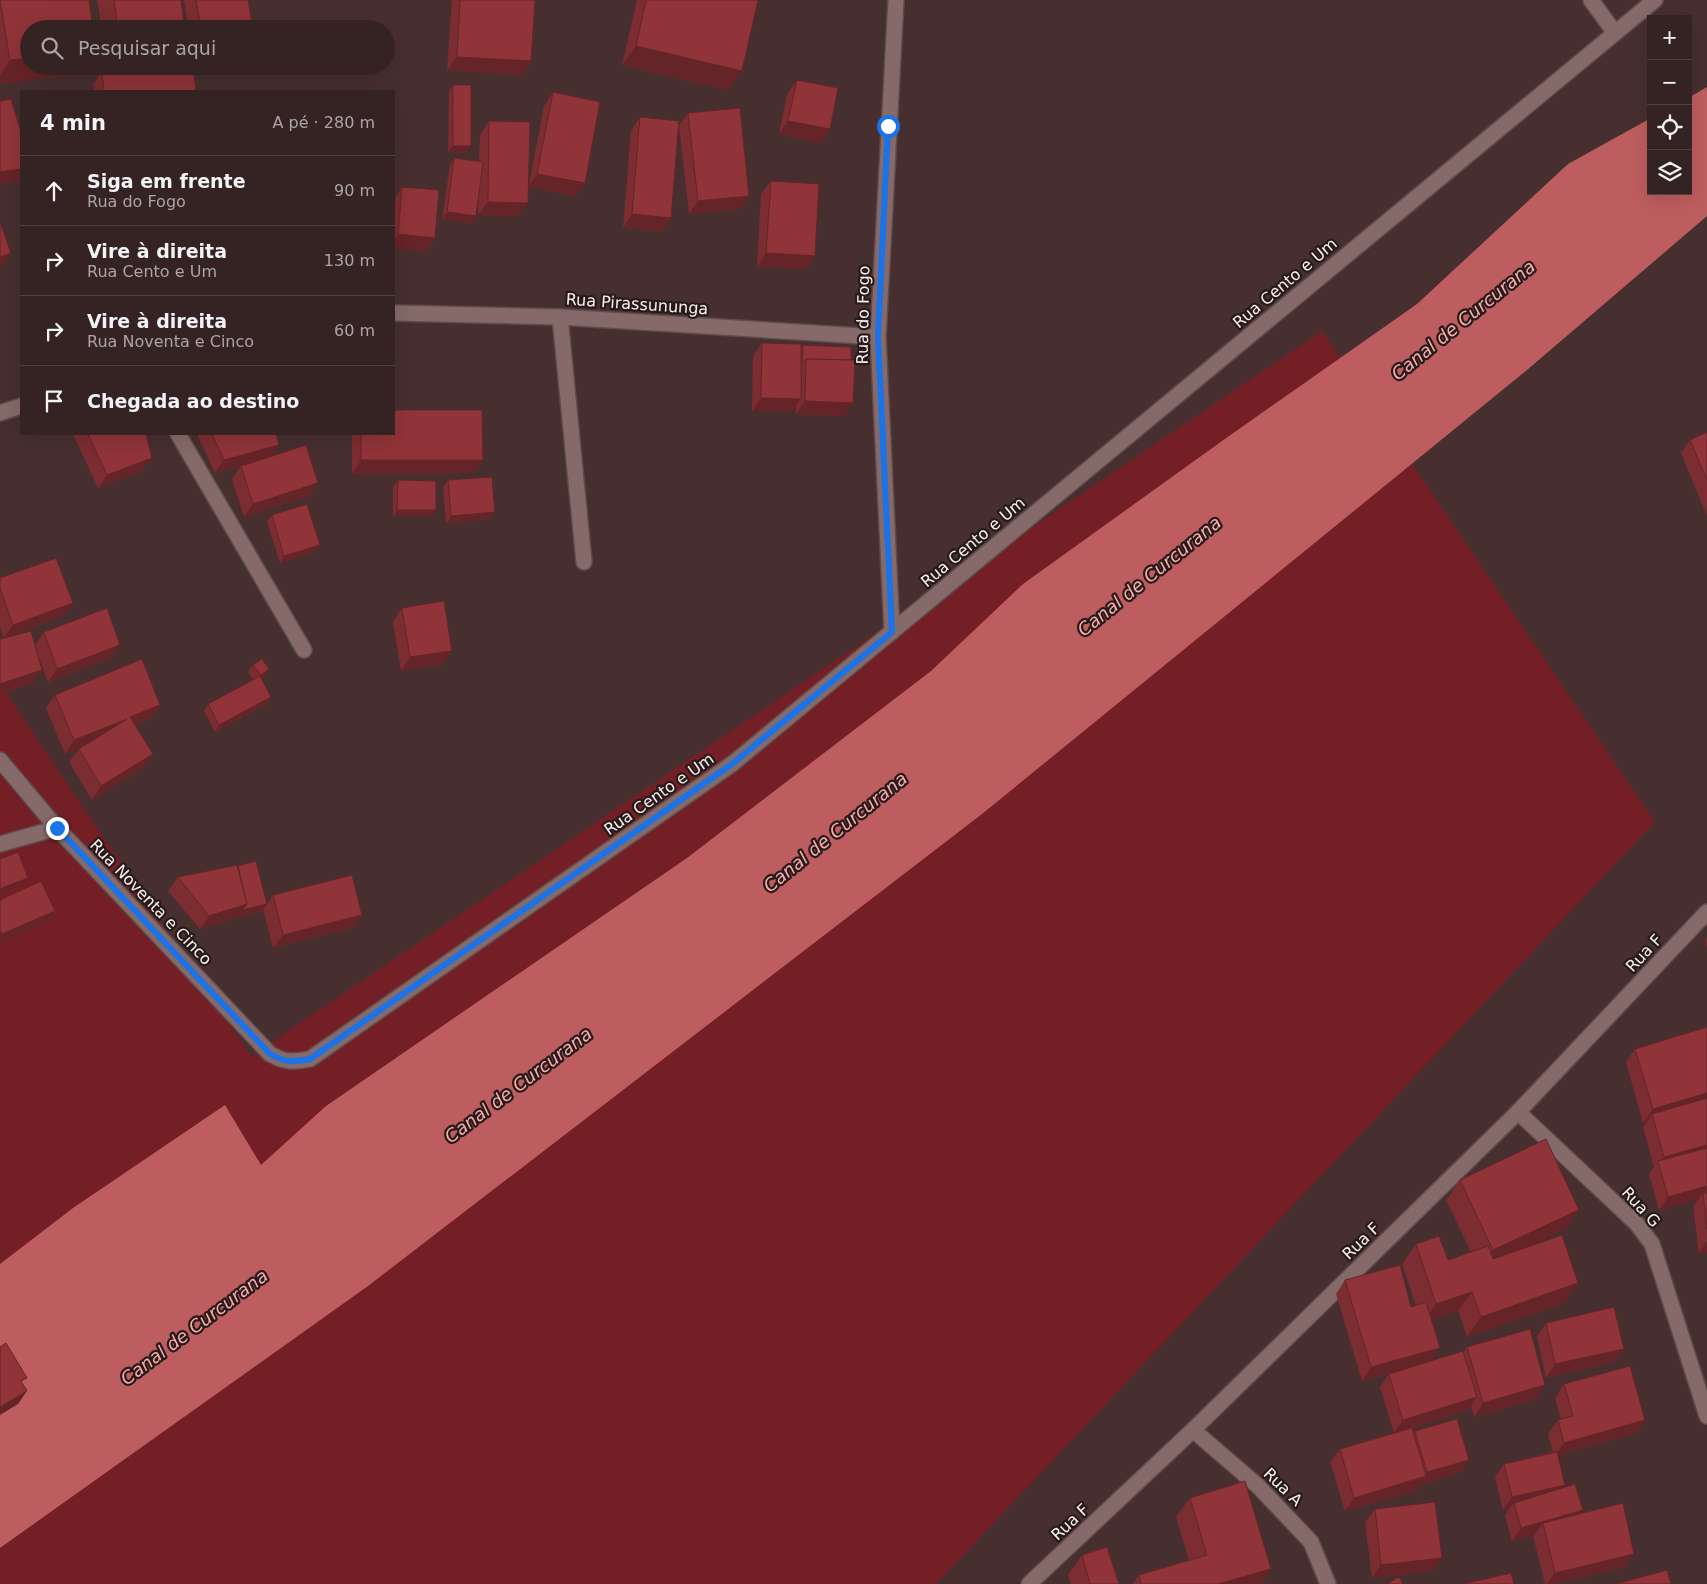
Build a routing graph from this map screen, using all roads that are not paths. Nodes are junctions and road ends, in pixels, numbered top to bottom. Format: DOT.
graph roads {
  1 [pos="896,0"];
  2 [pos="1591,0"];
  3 [pos="1655,0"];
  4 [pos="1615,33"];
  5 [pos="395,314"];
  6 [pos="560,317"];
  7 [pos="878,337"];
  8 [pos="20,406"];
  9 [pos="0,413"];
  10 [pos="179,435"];
  11 [pos="584,562"];
  12 [pos="892,632"];
  13 [pos="304,650"];
  14 [pos="0,760"];
  15 [pos="57,828"];
  16 [pos="0,844"];
  17 [pos="1707,912"];
  18 [pos="282,1061"];
  19 [pos="1518,1112"];
  20 [pos="1707,1416"];
  21 [pos="1192,1430"];
  22 [pos="1029,1584"];
  23 [pos="1328,1584"];
  1 -- 7 [label="street, Rua do Fogo"];
  2 -- 4 [label="street"];
  3 -- 4 [label="street, Rua Cento e Um"];
  4 -- 12 [label="street, Rua Cento e Um"];
  5 -- 6 [label="street, Rua Pirassununga"];
  6 -- 7 [label="street, Rua Pirassununga"];
  6 -- 11 [label="street"];
  7 -- 12 [label="street, Rua do Fogo"];
  8 -- 9 [label="street"];
  10 -- 13 [label="street"];
  12 -- 18 [label="street, Rua Cento e Um"];
  14 -- 15 [label="street, Rua Noventa e Cinco"];
  15 -- 16 [label="street"];
  15 -- 18 [label="street, Rua Noventa e Cinco"];
  17 -- 19 [label="street, Rua F"];
  19 -- 20 [label="street, Rua G"];
  19 -- 21 [label="street, Rua F"];
  21 -- 22 [label="street, Rua F"];
  21 -- 23 [label="street, Rua A"];
}
